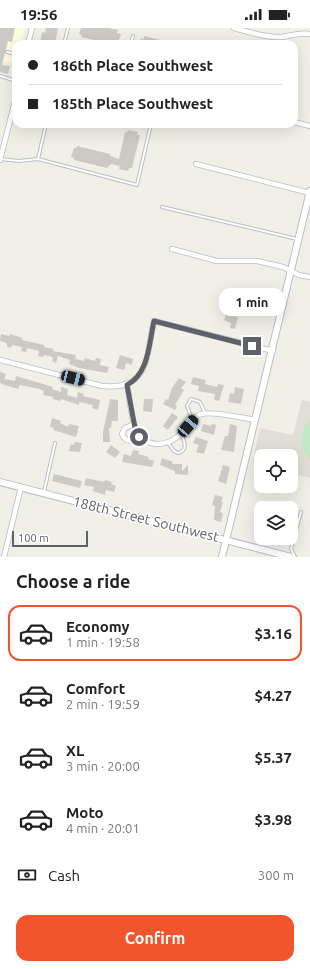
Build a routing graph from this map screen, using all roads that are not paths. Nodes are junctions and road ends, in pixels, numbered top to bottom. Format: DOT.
graph roads {
  1 [pos="32,28"];
  2 [pos="68,28"];
  3 [pos="234,28"];
  4 [pos="310,34"];
  5 [pos="133,36"];
  6 [pos="29,40"];
  7 [pos="65,40"];
  8 [pos="132,40"];
  9 [pos="7,52"];
  10 [pos="12,53"];
  11 [pos="0,76"];
  12 [pos="12,80"];
  13 [pos="12,113"];
  14 [pos="298,123"];
  15 [pos="310,126"];
  16 [pos="45,128"];
  17 [pos="149,128"];
  18 [pos="38,159"];
  19 [pos="0,160"];
  20 [pos="196,164"];
  21 [pos="310,192"];
  22 [pos="162,207"];
  23 [pos="308,207"];
  24 [pos="299,240"];
  25 [pos="172,249"];
  26 [pos="291,271"];
  27 [pos="310,277"];
  28 [pos="272,351"];
  29 [pos="0,360"];
  30 [pos="127,385"];
  31 [pos="206,414"];
  32 [pos="193,420"];
  33 [pos="256,420"];
  34 [pos="134,424"];
  35 [pos="181,434"];
  36 [pos="139,437"];
  37 [pos="55,443"];
  38 [pos="168,443"];
  39 [pos="0,482"];
  40 [pos="21,488"];
  41 [pos="44,493"];
  42 [pos="301,512"];
  43 [pos="226,540"];
  44 [pos="4,557"];
  45 [pos="222,557"];
  46 [pos="291,557"];
  47 [pos="295,557"];
  1 -- 6 [label="street"];
  2 -- 7 [label="lane"];
  3 -- 4 [label="street"];
  5 -- 8 [label="lane"];
  9 -- 10 [label="lane"];
  11 -- 12 [label="lane"];
  13 -- 19 [label="street"];
  14 -- 15 [label="street"];
  16 -- 18 [label="lane"];
  17 -- 18 [label="lane"];
  18 -- 19 [label="lane"];
  20 -- 21 [label="street"];
  21 -- 23 [label="street"];
  22 -- 24 [label="lane"];
  23 -- 24 [label="street"];
  24 -- 26 [label="street"];
  25 -- 26 [label="street"];
  26 -- 27 [label="street"];
  26 -- 28 [label="street"];
  28 -- 30 [label="street"];
  28 -- 33 [label="street"];
  29 -- 30 [label="street"];
  30 -- 34 [label="street"];
  31 -- 32 [label="street"];
  31 -- 32 [label="lane"];
  31 -- 33 [label="street"];
  32 -- 35 [label="street"];
  33 -- 43 [label="street"];
  34 -- 36 [label="street"];
  34 -- 36 [label="street"];
  35 -- 38 [label="street"];
  35 -- 38 [label="lane"];
  36 -- 38 [label="street"];
  37 -- 41 [label="lane"];
  39 -- 40 [label="street, 188th Street Southwest"];
  40 -- 41 [label="street, 188th Street Southwest"];
  40 -- 44 [label="street"];
  41 -- 43 [label="street, 188th Street Southwest"];
  42 -- 47 [label="lane"];
  43 -- 45 [label="street"];
  43 -- 46 [label="street, 188th Street Southwest"];
}
